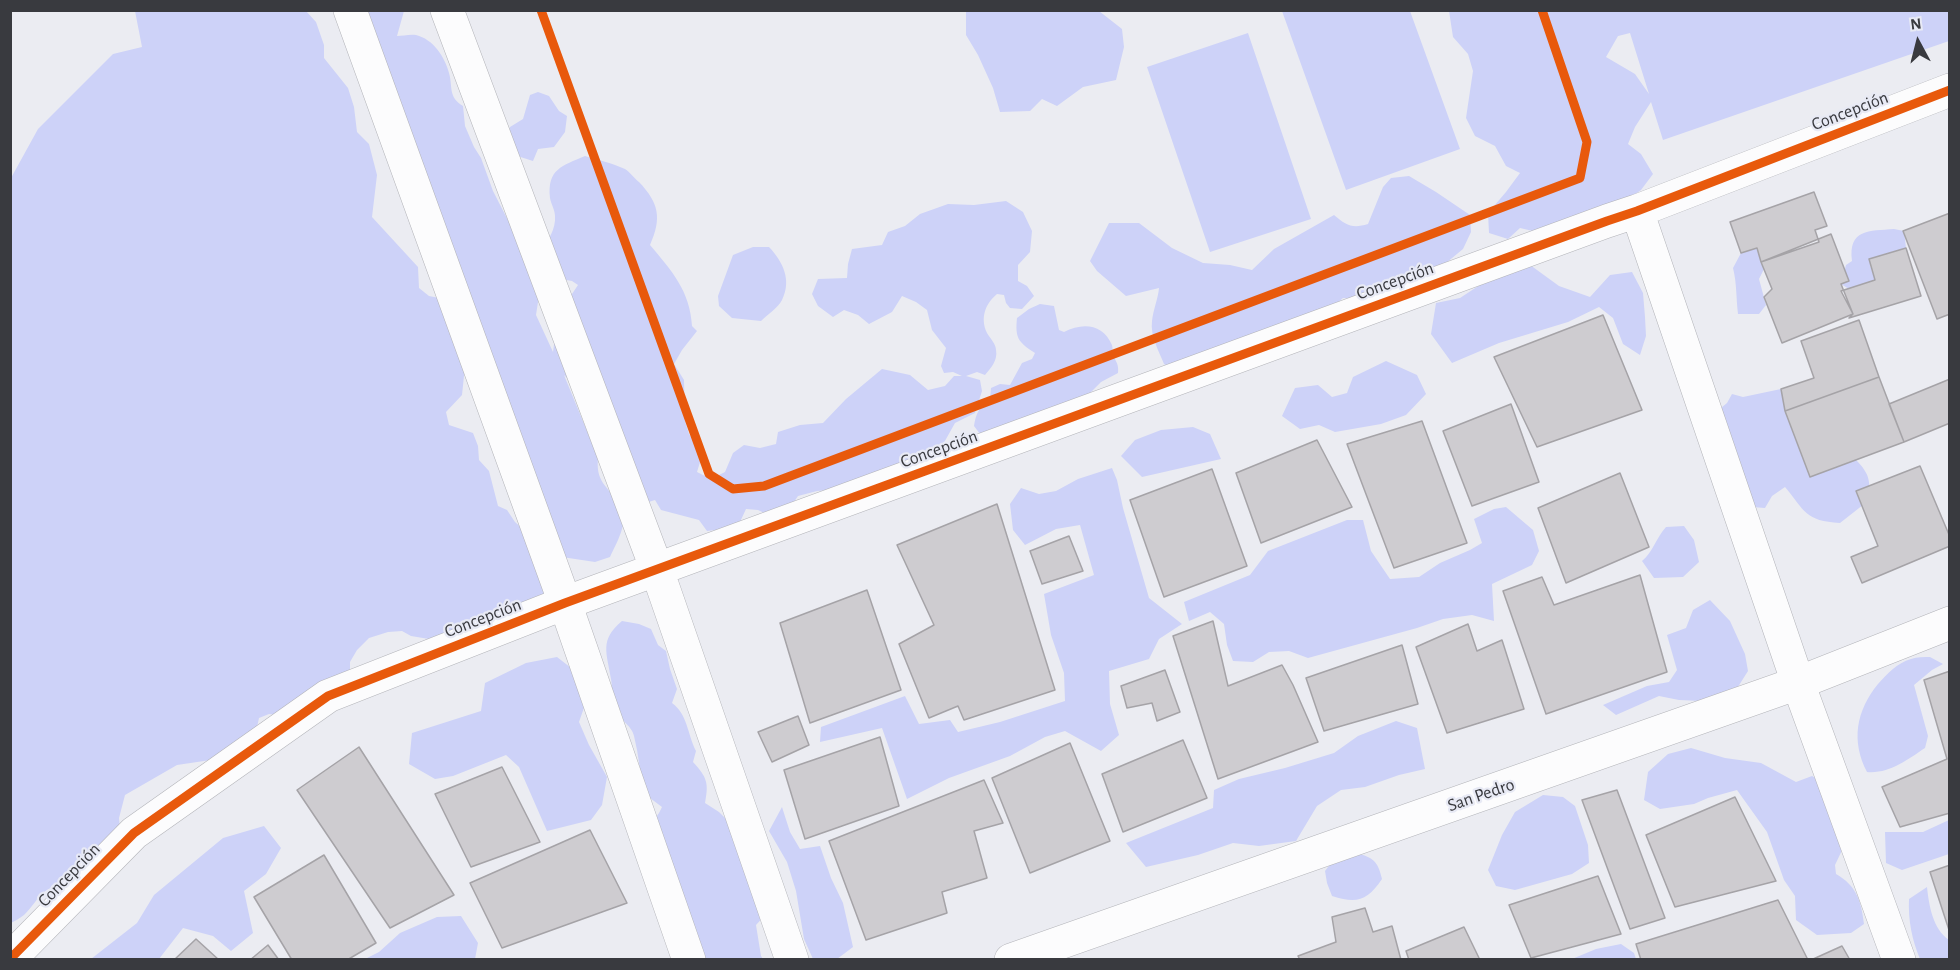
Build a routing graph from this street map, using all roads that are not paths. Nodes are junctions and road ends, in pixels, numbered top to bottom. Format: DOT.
graph roads {
  1 [pos="350,10"];
  2 [pos="447,10"];
  3 [pos="1950,90"];
  4 [pos="1637,212"];
  5 [pos="657,570"];
  6 [pos="565,603"];
  7 [pos="1950,623"];
  8 [pos="1798,683"];
  9 [pos="10,959"];
  10 [pos="689,960"];
  11 [pos="792,960"];
  12 [pos="1011,960"];
  13 [pos="1899,960"];
  1 -- 6 [label="street"];
  2 -- 5 [label="street"];
  3 -- 4 [label="street, Concepción"];
  4 -- 5 [label="street, Concepción"];
  4 -- 8 [label="street"];
  5 -- 6 [label="street, Concepción"];
  5 -- 11 [label="street"];
  6 -- 9 [label="street, Concepción"];
  6 -- 10 [label="street"];
  7 -- 8 [label="street, San Pedro"];
  8 -- 12 [label="street, San Pedro"];
  8 -- 13 [label="street"];
}
